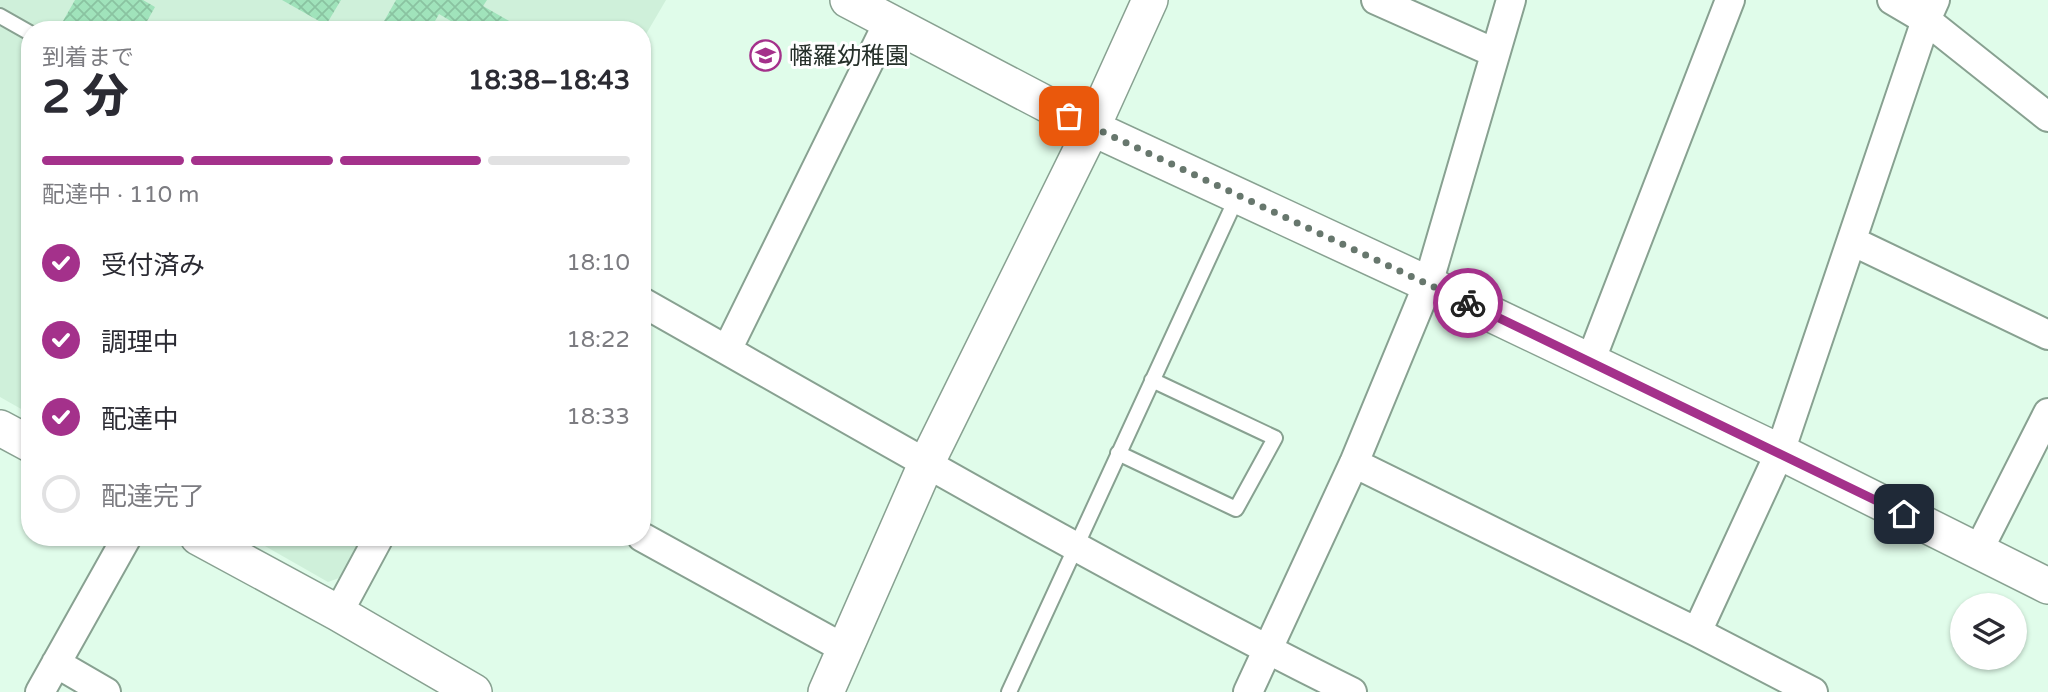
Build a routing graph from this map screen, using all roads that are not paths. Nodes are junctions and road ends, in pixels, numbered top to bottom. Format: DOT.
graph roads {
  1 [pos="849,0"];
  2 [pos="1150,0"];
  3 [pos="1376,0"];
  4 [pos="1511,0"];
  5 [pos="1730,0"];
  6 [pos="1892,0"];
  7 [pos="1931,10"];
  8 [pos="0,16"];
  9 [pos="889,21"];
  10 [pos="21,28"];
  11 [pos="1495,53"];
  12 [pos="2048,117"];
  13 [pos="1092,128"];
  14 [pos="1237,195"];
  15 [pos="1852,241"];
  16 [pos="1428,284"];
  17 [pos="651,307"];
  18 [pos="2048,335"];
  19 [pos="727,350"];
  20 [pos="1591,362"];
  21 [pos="1152,380"];
  22 [pos="2048,414"];
  23 [pos="0,428"];
  24 [pos="21,439"];
  25 [pos="1780,452"];
  26 [pos="1118,453"];
  27 [pos="1354,463"];
  28 [pos="926,464"];
  29 [pos="651,542"];
  30 [pos="1075,545"];
  31 [pos="122,546"];
  32 [pos="215,546"];
  33 [pos="374,546"];
  34 [pos="1978,551"];
  35 [pos="2048,586"];
  36 [pos="338,613"];
  37 [pos="1697,632"];
  38 [pos="845,649"];
  39 [pos="1268,650"];
  40 [pos="56,663"];
  41 [pos="468,690"];
  42 [pos="40,692"];
  43 [pos="106,692"];
  44 [pos="826,692"];
  45 [pos="1009,692"];
  46 [pos="1248,692"];
  47 [pos="1352,692"];
  48 [pos="1813,692"];
  1 -- 9 [label="street"];
  2 -- 13 [label="street"];
  3 -- 11 [label="street"];
  4 -- 11 [label="street"];
  5 -- 20 [label="street"];
  6 -- 7 [label="street"];
  7 -- 12 [label="street"];
  7 -- 15 [label="street"];
  8 -- 10 [label="lane"];
  9 -- 13 [label="street"];
  9 -- 19 [label="street"];
  11 -- 16 [label="street"];
  13 -- 14 [label="street"];
  13 -- 28 [label="street"];
  14 -- 16 [label="street"];
  14 -- 21 [label="lane"];
  15 -- 18 [label="street"];
  15 -- 25 [label="street"];
  16 -- 20 [label="street"];
  16 -- 27 [label="street"];
  17 -- 19 [label="street"];
  19 -- 28 [label="street"];
  20 -- 25 [label="street"];
  21 -- 26 [label="lane"];
  21 -- 26 [label="lane"];
  22 -- 34 [label="street"];
  23 -- 24 [label="street"];
  25 -- 34 [label="street"];
  25 -- 37 [label="street"];
  26 -- 30 [label="lane"];
  27 -- 37 [label="street"];
  27 -- 39 [label="street"];
  28 -- 30 [label="street"];
  28 -- 38 [label="street"];
  29 -- 38 [label="street"];
  30 -- 39 [label="street"];
  30 -- 45 [label="lane"];
  31 -- 40 [label="street"];
  32 -- 36 [label="street"];
  33 -- 36 [label="street"];
  34 -- 35 [label="street"];
  36 -- 41 [label="street"];
  37 -- 48 [label="street"];
  38 -- 44 [label="street"];
  39 -- 46 [label="street"];
  39 -- 47 [label="street"];
  40 -- 42 [label="street"];
  40 -- 43 [label="street"];
}
